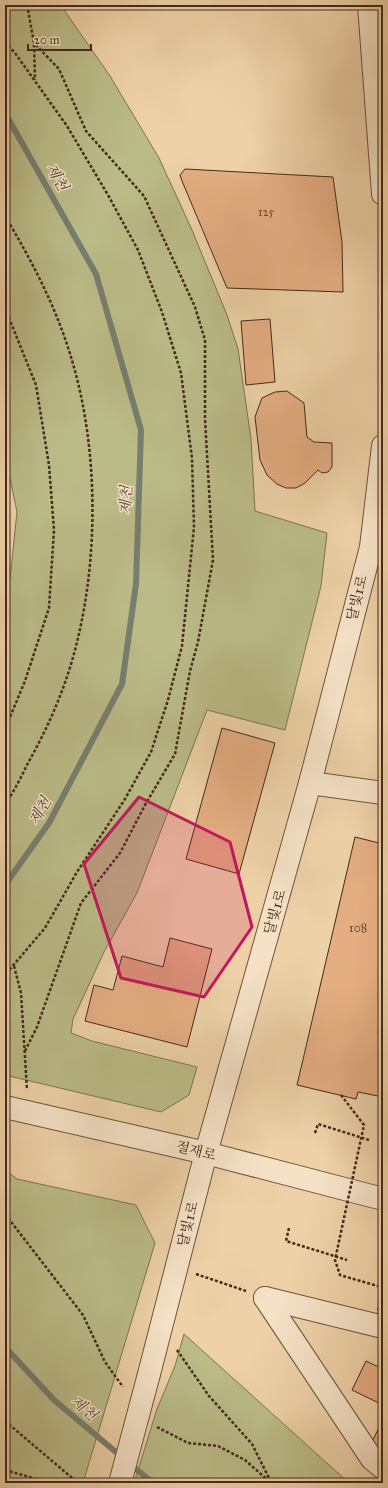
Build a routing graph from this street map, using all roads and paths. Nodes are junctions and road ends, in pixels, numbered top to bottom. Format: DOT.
graph roads {
  1 [pos="27,5"];
  2 [pos="369,5"];
  3 [pos="5,42"];
  4 [pos="34,43"];
  5 [pos="35,81"];
  6 [pos="381,149"];
  7 [pos="383,194"];
  8 [pos="5,216"];
  9 [pos="5,308"];
  10 [pos="383,446"];
  11 [pos="377,549"];
  12 [pos="5,729"];
  13 [pos="310,783"];
  14 [pos="383,793"];
  15 [pos="5,804"];
  16 [pos="14,966"];
  17 [pos="5,975"];
  18 [pos="25,1052"];
  19 [pos="341,1095"];
  20 [pos="6,1107"];
  21 [pos="29,1112"];
  22 [pos="315,1133"];
  23 [pos="361,1138"];
  24 [pos="369,1140"];
  25 [pos="206,1153"];
  26 [pos="383,1199"];
  27 [pos="5,1214"];
  28 [pos="289,1228"];
  29 [pos="336,1257"];
  30 [pos="347,1260"];
  31 [pos="191,1273"];
  32 [pos="265,1298"];
  33 [pos="381,1320"];
  34 [pos="175,1347"];
  35 [pos="127,1392"];
  36 [pos="5,1421"];
  37 [pos="154,1423"];
  38 [pos="383,1468"];
  39 [pos="5,1470"];
  40 [pos="50,1483"];
  41 [pos="78,1483"];
  42 [pos="120,1483"];
  43 [pos="271,1483"];
  1 -- 4 [label="path"];
  2 -- 6 [label="street"];
  3 -- 5 [label="path"];
  4 -- 5 [label="path"];
  4 -- 18 [label="path"];
  5 -- 16 [label="path"];
  6 -- 7 [label="street"];
  8 -- 15 [label="path"];
  9 -- 12 [label="path"];
  10 -- 11 [label="street, 달빛1로"];
  11 -- 13 [label="street, 달빛1로"];
  13 -- 14 [label="street"];
  13 -- 25 [label="street, 달빛1로"];
  16 -- 17 [label="path"];
  16 -- 18 [label="path"];
  18 -- 21 [label="path"];
  19 -- 23 [label="path, bridge"];
  20 -- 21 [label="street, 절재로"];
  21 -- 25 [label="street, 절재로"];
  22 -- 23 [label="path"];
  23 -- 24 [label="path"];
  23 -- 29 [label="path, bridge"];
  25 -- 26 [label="street, 절재로"];
  25 -- 42 [label="street, 달빛1로, bridge"];
  27 -- 35 [label="path"];
  28 -- 29 [label="path"];
  29 -- 30 [label="path"];
  29 -- 33 [label="path, bridge"];
  31 -- 32 [label="path"];
  32 -- 33 [label="street"];
  32 -- 38 [label="street"];
  34 -- 43 [label="path"];
  36 -- 41 [label="path"];
  37 -- 43 [label="path"];
  39 -- 40 [label="path"];
}
